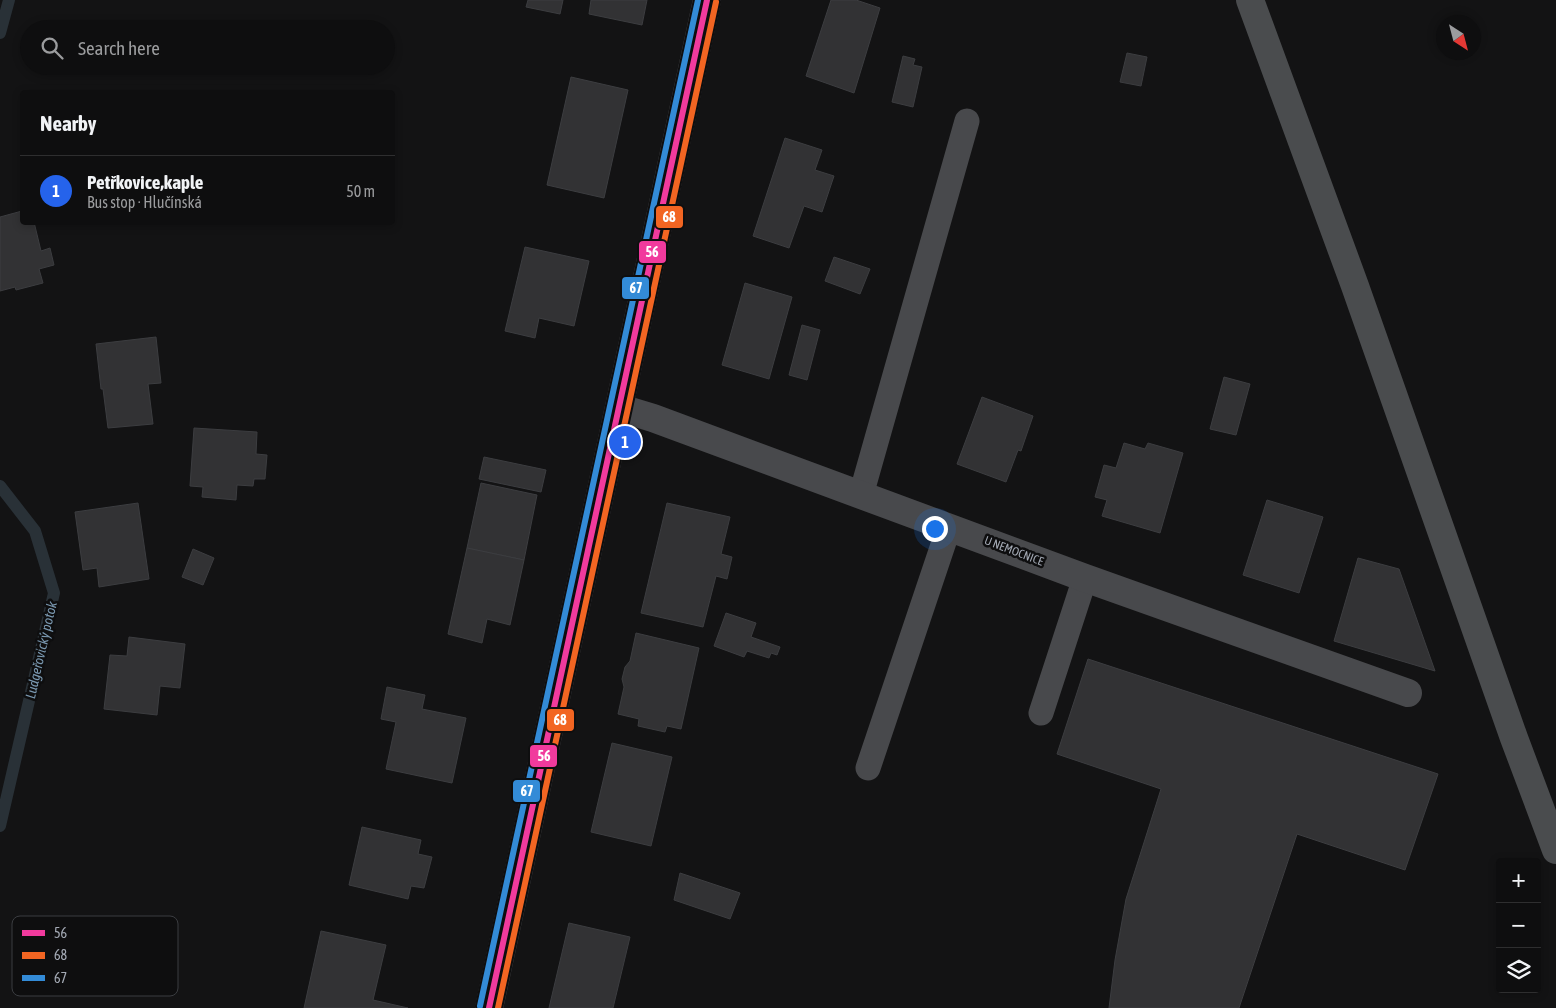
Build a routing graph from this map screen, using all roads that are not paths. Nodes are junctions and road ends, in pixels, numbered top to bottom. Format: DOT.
graph roads {
  1 [pos="707,0"];
  2 [pos="1250,0"];
  3 [pos="967,121"];
  4 [pos="620,408"];
  5 [pos="861,495"];
  6 [pos="949,527"];
  7 [pos="1085,578"];
  8 [pos="1408,693"];
  9 [pos="1041,713"];
  10 [pos="868,768"];
  11 [pos="1556,850"];
  12 [pos="489,1008"];
  1 -- 4 [label="street"];
  2 -- 11 [label="main road"];
  3 -- 5 [label="lane"];
  4 -- 5 [label="street, U NEMOCNICE"];
  4 -- 12 [label="street"];
  5 -- 6 [label="street, U NEMOCNICE"];
  6 -- 7 [label="street, U NEMOCNICE"];
  6 -- 10 [label="lane"];
  7 -- 8 [label="street, U NEMOCNICE"];
  7 -- 9 [label="lane"];
}
